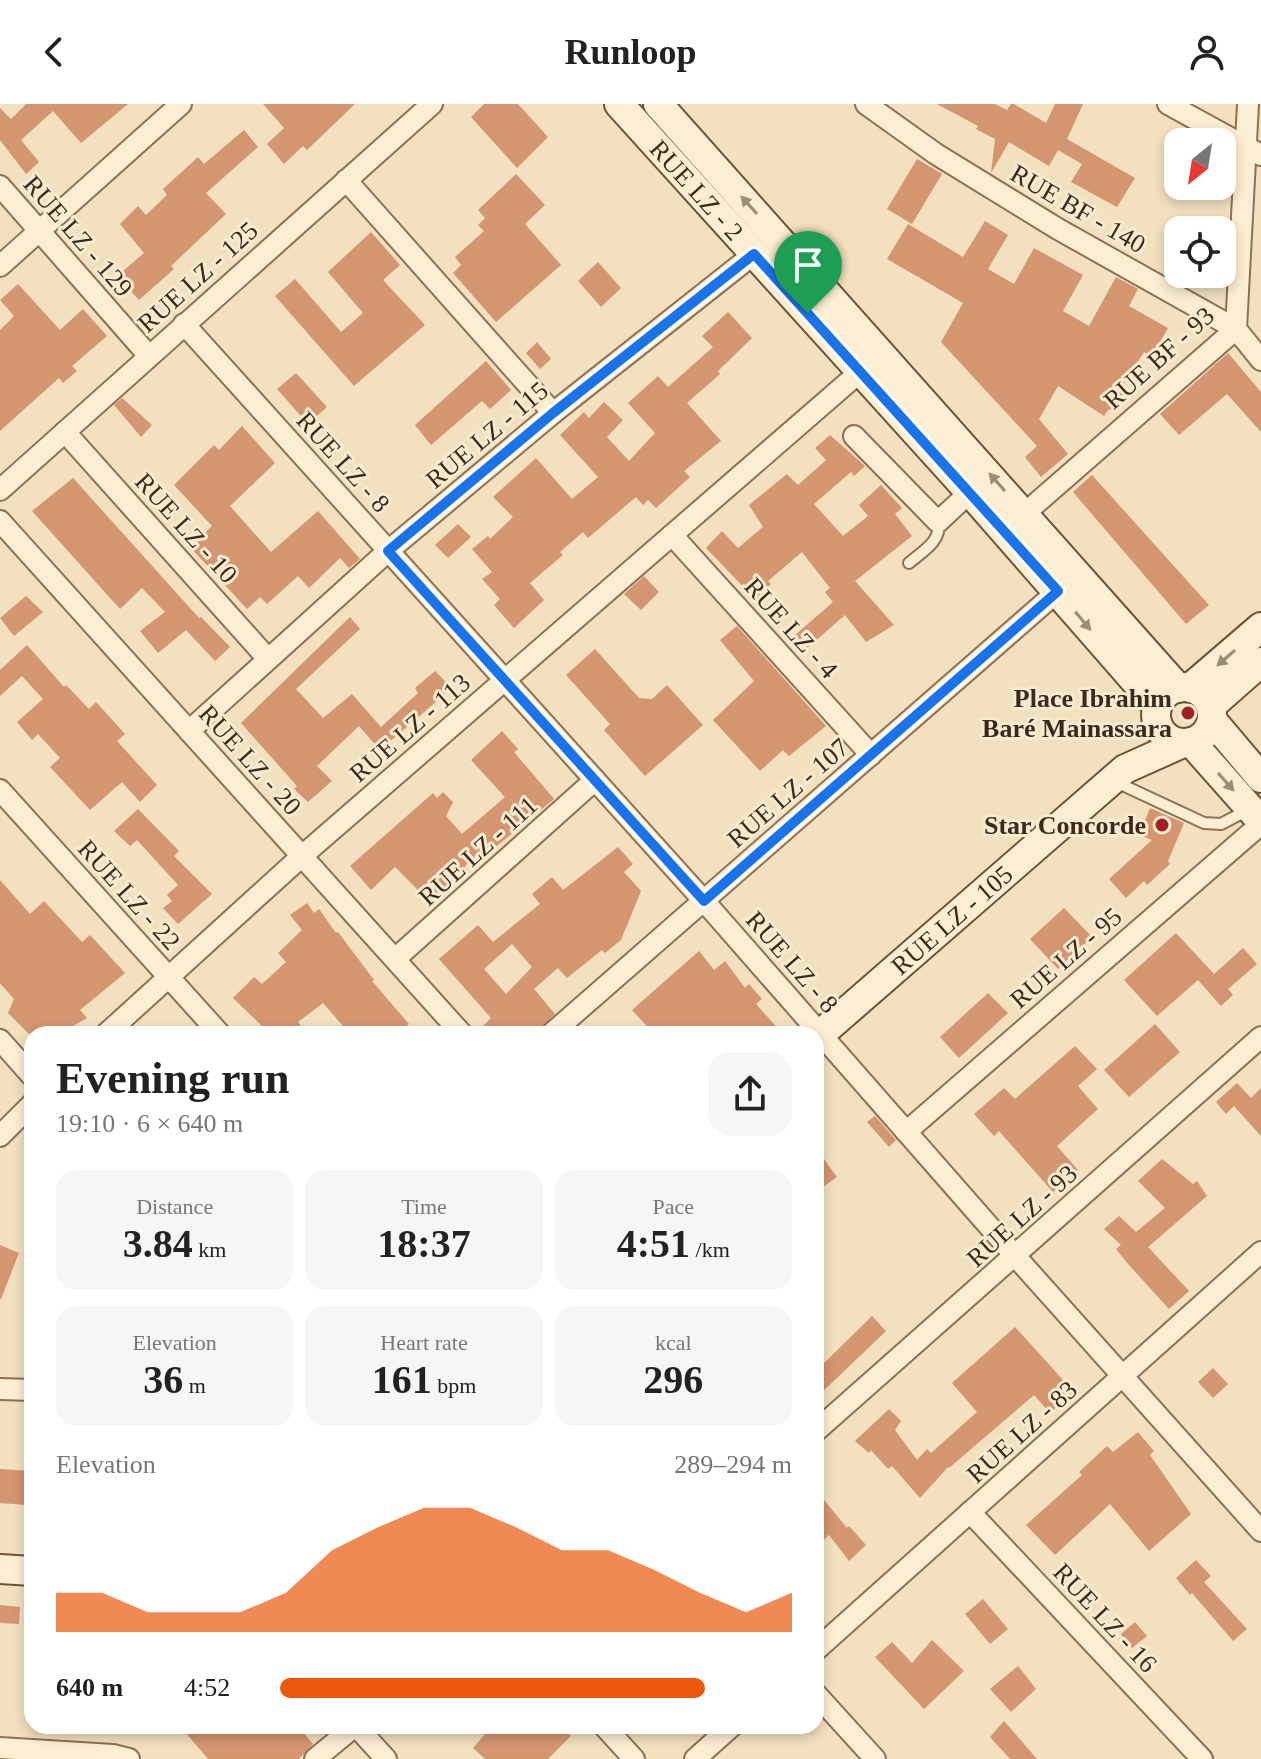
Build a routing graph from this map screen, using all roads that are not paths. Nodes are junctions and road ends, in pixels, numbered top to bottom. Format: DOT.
graph roads {
  1 [pos="181,104"];
  2 [pos="432,104"];
  3 [pos="619,104"];
  4 [pos="658,104"];
  5 [pos="866,104"];
  6 [pos="1168,104"];
  7 [pos="1248,104"];
  8 [pos="1253,151"];
  9 [pos="346,180"];
  10 [pos="0,186"];
  11 [pos="38,232"];
  12 [pos="754,254"];
  13 [pos="0,266"];
  14 [pos="184,324"];
  15 [pos="1236,329"];
  16 [pos="149,356"];
  17 [pos="1261,360"];
  18 [pos="861,371"];
  19 [pos="553,413"];
  20 [pos="65,432"];
  21 [pos="854,436"];
  22 [pos="0,490"];
  23 [pos="970,492"];
  24 [pos="1024,514"];
  25 [pos="0,521"];
  26 [pos="938,522"];
  27 [pos="672,535"];
  28 [pos="388,551"];
  29 [pos="909,563"];
  30 [pos="1058,591"];
  31 [pos="1261,627"];
  32 [pos="268,659"];
  33 [pos="1261,662"];
  34 [pos="505,680"];
  35 [pos="1184,704"];
  36 [pos="189,731"];
  37 [pos="1187,743"];
  38 [pos="871,755"];
  39 [pos="1118,774"];
  40 [pos="1261,778"];
  41 [pos="595,780"];
  42 [pos="0,790"];
  43 [pos="1257,818"];
  44 [pos="302,856"];
  45 [pos="704,901"];
  46 [pos="395,959"];
  47 [pos="168,976"];
  48 [pos="115,1026"];
  49 [pos="213,1026"];
  50 [pos="455,1026"];
  51 [pos="560,1026"];
  52 [pos="810,1026"];
  53 [pos="824,1031"];
  54 [pos="1261,1037"];
  55 [pos="0,1040"];
  56 [pos="824,1043"];
  57 [pos="24,1067"];
  58 [pos="24,1112"];
  59 [pos="906,1132"];
  60 [pos="0,1136"];
  61 [pos="1261,1252"];
  62 [pos="1016,1257"];
  63 [pos="1123,1376"];
  64 [pos="0,1389"];
  65 [pos="24,1390"];
  66 [pos="824,1424"];
  67 [pos="970,1512"];
  68 [pos="1261,1531"];
  69 [pos="0,1569"];
  70 [pos="24,1570"];
  71 [pos="824,1643"];
  72 [pos="824,1703"];
  73 [pos="346,1734"];
  74 [pos="363,1734"];
  75 [pos="611,1734"];
  76 [pos="723,1734"];
  77 [pos="0,1748"];
  78 [pos="129,1759"];
  79 [pos="315,1759"];
  80 [pos="386,1759"];
  81 [pos="634,1759"];
  82 [pos="695,1759"];
  83 [pos="875,1759"];
  84 [pos="1202,1759"];
  1 -- 11 [label="street"];
  2 -- 9 [label="street, RUE LZ - 125"];
  3 -- 12 [label="main road, RUE LZ - 2"];
  24 -- 4 [label="main road, RUE LZ - 2, one-way"];
  5 -- 15 [label="street, RUE BF - 140"];
  6 -- 8 [label="street"];
  7 -- 8 [label="street, RUE BF - 93"];
  8 -- 15 [label="street, RUE BF - 93"];
  9 -- 14 [label="street, RUE LZ - 125"];
  9 -- 19 [label="street"];
  10 -- 11 [label="street, RUE LZ - 129"];
  11 -- 13 [label="street"];
  11 -- 16 [label="street, RUE LZ - 129"];
  12 -- 18 [label="main road, RUE LZ - 2"];
  12 -- 19 [label="street, RUE LZ - 115"];
  14 -- 16 [label="street, RUE LZ - 125"];
  14 -- 28 [label="street, RUE LZ - 8"];
  15 -- 17 [label="street, RUE BF - 140"];
  15 -- 24 [label="street, RUE BF - 93"];
  16 -- 20 [label="street, RUE LZ - 125"];
  18 -- 23 [label="main road, RUE LZ - 2"];
  18 -- 27 [label="street, RUE LZ - 113"];
  19 -- 28 [label="street, RUE LZ - 115"];
  20 -- 22 [label="street, RUE LZ - 125"];
  20 -- 32 [label="street, RUE LZ - 10"];
  21 -- 26 [label="street"];
  23 -- 26 [label="street"];
  23 -- 30 [label="main road, RUE LZ - 2"];
  24 -- 35 [label="main road, RUE LZ - 2"];
  25 -- 36 [label="street, RUE LZ - 20"];
  26 -- 29 [label="lane"];
  27 -- 34 [label="street, RUE LZ - 113"];
  27 -- 38 [label="street, RUE LZ - 4"];
  28 -- 32 [label="street, RUE LZ - 115"];
  28 -- 34 [label="street, RUE LZ - 8"];
  30 -- 35 [label="main road, RUE LZ - 2, one-way"];
  30 -- 38 [label="street, RUE LZ - 107"];
  31 -- 35 [label="main road, one-way"];
  32 -- 36 [label="street, RUE LZ - 115"];
  33 -- 35 [label="main road"];
  34 -- 41 [label="street, RUE LZ - 8"];
  34 -- 44 [label="street, RUE LZ - 113"];
  35 -- 37 [label="main road"];
  35 -- 37 [label="main road"];
  35 -- 39 [label="main road, RUE LZ - 105"];
  35 -- 40 [label="main road"];
  36 -- 44 [label="street, RUE LZ - 20"];
  37 -- 39 [label="main road, RUE LZ - 105"];
  37 -- 43 [label="main road, one-way"];
  38 -- 45 [label="street, RUE LZ - 107"];
  39 -- 43 [label="lane"];
  39 -- 53 [label="main road, RUE LZ - 105"];
  41 -- 45 [label="street, RUE LZ - 8"];
  41 -- 46 [label="street, RUE LZ - 111"];
  42 -- 47 [label="street, RUE LZ - 22"];
  43 -- 59 [label="street, RUE LZ - 95"];
  44 -- 46 [label="street, RUE LZ - 20"];
  44 -- 47 [label="street, RUE LZ - 113"];
  45 -- 51 [label="street, RUE LZ - 107"];
  45 -- 52 [label="street, RUE LZ - 8"];
  46 -- 50 [label="street, RUE LZ - 20"];
  47 -- 48 [label="street, RUE LZ - 113"];
  47 -- 49 [label="street, RUE LZ - 22"];
  54 -- 62 [label="street, RUE LZ - 93"];
  55 -- 57 [label="street"];
  56 -- 59 [label="street, RUE LZ - 8"];
  58 -- 60 [label="street"];
  59 -- 62 [label="street, RUE LZ - 8"];
  61 -- 63 [label="street, RUE LZ - 83"];
  62 -- 63 [label="street, RUE LZ - 8"];
  62 -- 66 [label="street, RUE LZ - 93"];
  63 -- 67 [label="street, RUE LZ - 83"];
  63 -- 68 [label="street, RUE LZ - 8"];
  64 -- 65 [label="street"];
  67 -- 71 [label="street, RUE LZ - 83"];
  67 -- 84 [label="street, RUE LZ - 16"];
  69 -- 70 [label="main road"];
  72 -- 83 [label="street"];
  73 -- 79 [label="street"];
  74 -- 80 [label="street"];
  75 -- 81 [label="street"];
  76 -- 82 [label="street"];
  77 -- 78 [label="street"];
}
